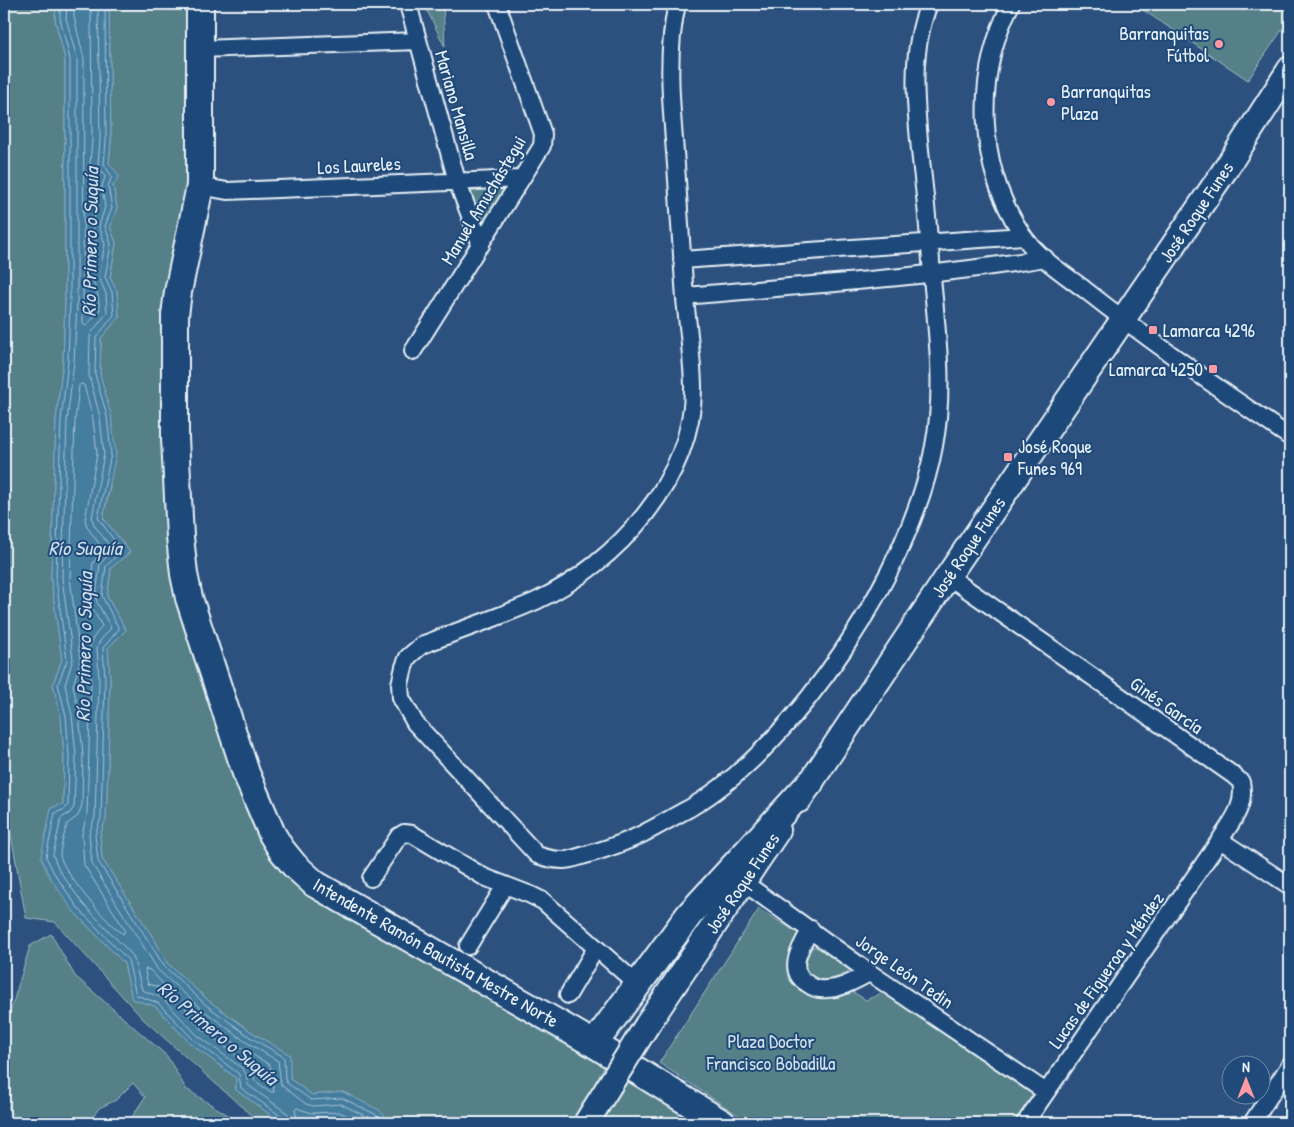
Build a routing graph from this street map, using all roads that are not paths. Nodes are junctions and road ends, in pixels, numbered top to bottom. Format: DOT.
graph roads {
  1 [pos="200,4"];
  2 [pos="408,4"];
  3 [pos="497,4"];
  4 [pos="677,4"];
  5 [pos="929,4"];
  6 [pos="1011,4"];
  7 [pos="418,41"];
  8 [pos="200,49"];
  9 [pos="1290,69"];
  10 [pos="520,179"];
  11 [pos="457,181"];
  12 [pos="200,186"];
  13 [pos="1023,236"];
  14 [pos="930,243"];
  15 [pos="481,245"];
  16 [pos="1045,258"];
  17 [pos="682,260"];
  18 [pos="932,274"];
  19 [pos="685,296"];
  20 [pos="1122,320"];
  21 [pos="413,351"];
  22 [pos="1290,436"];
  23 [pos="948,576"];
  24 [pos="810,783"];
  25 [pos="1220,840"];
  26 [pos="371,878"];
  27 [pos="743,882"];
  28 [pos="505,886"];
  29 [pos="1290,886"];
  30 [pos="811,929"];
  31 [pos="468,946"];
  32 [pos="596,948"];
  33 [pos="870,973"];
  34 [pos="638,985"];
  35 [pos="568,995"];
  36 [pos="594,1044"];
  37 [pos="1290,1065"];
  38 [pos="1046,1092"];
  39 [pos="586,1123"];
  40 [pos="722,1123"];
  41 [pos="1025,1123"];
  42 [pos="1252,1123"];
  1 -- 8 [label="main road, Intendente Ramón Bautista Mestre Norte"];
  2 -- 7 [label="street, Mariano Mansilla"];
  3 -- 10 [label="street, Manuel Amuchástegui"];
  4 -- 17 [label="street"];
  5 -- 14 [label="street"];
  6 -- 13 [label="street"];
  7 -- 8 [label="street"];
  7 -- 11 [label="street, Mariano Mansilla"];
  8 -- 12 [label="main road, Intendente Ramón Bautista Mestre Norte"];
  9 -- 20 [label="main road, José Roque Funes"];
  10 -- 11 [label="street, Los Laureles"];
  10 -- 15 [label="street, Manuel Amuchástegui"];
  11 -- 12 [label="street, Los Laureles"];
  11 -- 15 [label="street, Mariano Mansilla"];
  12 -- 36 [label="main road, Intendente Ramón Bautista Mestre Norte"];
  13 -- 14 [label="street"];
  13 -- 16 [label="street"];
  14 -- 17 [label="street"];
  14 -- 18 [label="street"];
  15 -- 21 [label="street, Manuel Amuchástegui"];
  16 -- 18 [label="street"];
  16 -- 20 [label="street"];
  17 -- 19 [label="street"];
  18 -- 19 [label="street"];
  18 -- 19 [label="street"];
  20 -- 22 [label="street"];
  20 -- 23 [label="main road, José Roque Funes"];
  23 -- 24 [label="main road, José Roque Funes"];
  23 -- 25 [label="street, Ginés García"];
  24 -- 27 [label="main road, José Roque Funes"];
  24 -- 34 [label="main road"];
  25 -- 29 [label="street"];
  25 -- 38 [label="street, Lucas de Figueroa y Méndez"];
  26 -- 28 [label="street"];
  27 -- 30 [label="street, Jorge León Tedin"];
  27 -- 39 [label="main road, José Roque Funes, bridge"];
  28 -- 31 [label="street"];
  28 -- 32 [label="street"];
  30 -- 33 [label="street, Jorge León Tedin"];
  30 -- 33 [label="street"];
  32 -- 34 [label="street"];
  32 -- 35 [label="street"];
  33 -- 38 [label="street, Jorge León Tedin"];
  34 -- 36 [label="main road"];
  36 -- 40 [label="main road, Intendente Ramón Bautista Mestre Norte"];
  37 -- 42 [label="street"];
  38 -- 41 [label="street, Lucas de Figueroa y Méndez"];
}
